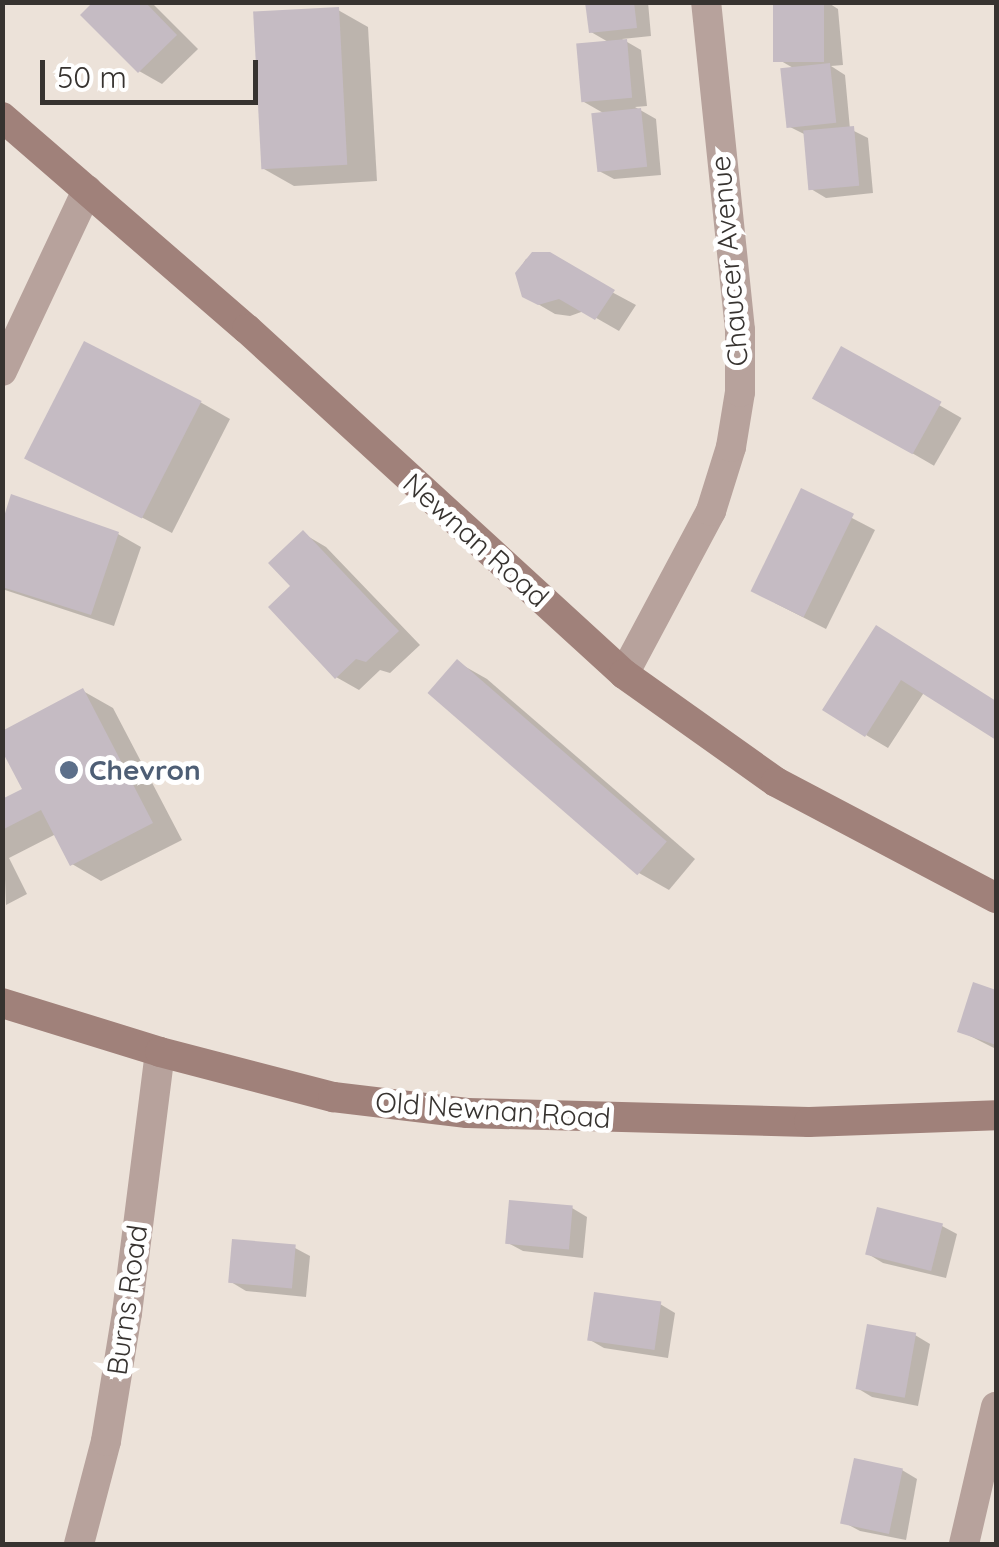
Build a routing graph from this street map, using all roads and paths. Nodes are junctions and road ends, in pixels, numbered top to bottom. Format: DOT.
graph roads {
  1 [pos="706,2"];
  2 [pos="2,117"];
  3 [pos="86,190"];
  4 [pos="2,371"];
  5 [pos="624,674"];
  6 [pos="996,898"];
  7 [pos="2,1003"];
  8 [pos="160,1052"];
  9 [pos="996,1115"];
  10 [pos="996,1407"];
  11 [pos="79,1544"];
  12 [pos="964,1544"];
  1 -- 5 [label="street, Chaucer Avenue"];
  2 -- 3 [label="main road, Newnan Road"];
  3 -- 4 [label="street"];
  3 -- 5 [label="main road, Newnan Road"];
  5 -- 6 [label="main road, Newnan Road"];
  7 -- 8 [label="main road, Old Newnan Road"];
  8 -- 9 [label="main road, Old Newnan Road"];
  8 -- 11 [label="street, Burns Road"];
  10 -- 12 [label="street"];
}
